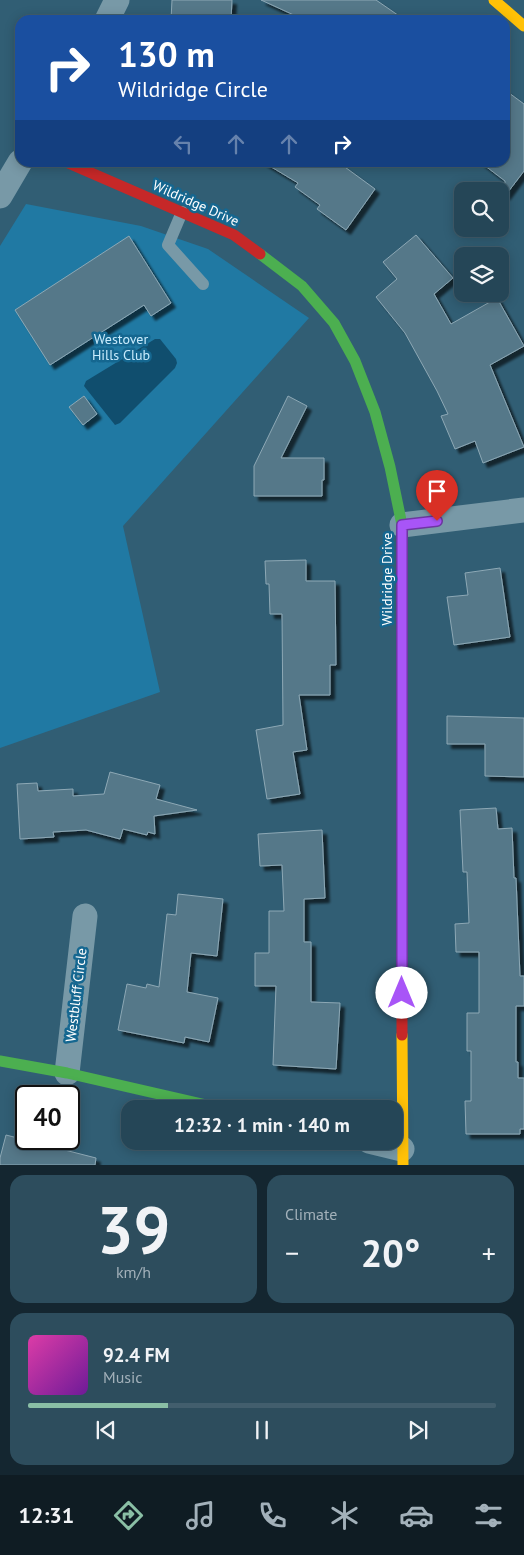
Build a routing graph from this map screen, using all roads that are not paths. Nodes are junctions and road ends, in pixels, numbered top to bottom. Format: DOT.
graph roads {
  1 [pos="117,0"];
  2 [pos="494,0"];
  3 [pos="110,15"];
  4 [pos="524,26"];
  5 [pos="17,167"];
  6 [pos="78,167"];
  7 [pos="0,196"];
  8 [pos="182,212"];
  9 [pos="204,284"];
  10 [pos="524,510"];
  11 [pos="402,525"];
  12 [pos="85,916"];
  13 [pos="0,1060"];
  14 [pos="67,1073"];
  15 [pos="185,1100"];
  16 [pos="388,1150"];
  17 [pos="403,1157"];
  1 -- 3 [label="street"];
  2 -- 4 [label="street"];
  5 -- 7 [label="street"];
  6 -- 8 [label="street, Wildridge Drive"];
  8 -- 9 [label="lane"];
  8 -- 11 [label="street, Wildridge Drive"];
  10 -- 11 [label="street"];
  11 -- 17 [label="street, Wildridge Drive"];
  12 -- 14 [label="street, Westbluff Circle"];
  13 -- 14 [label="street"];
  14 -- 15 [label="street"];
  16 -- 17 [label="street"];
}
